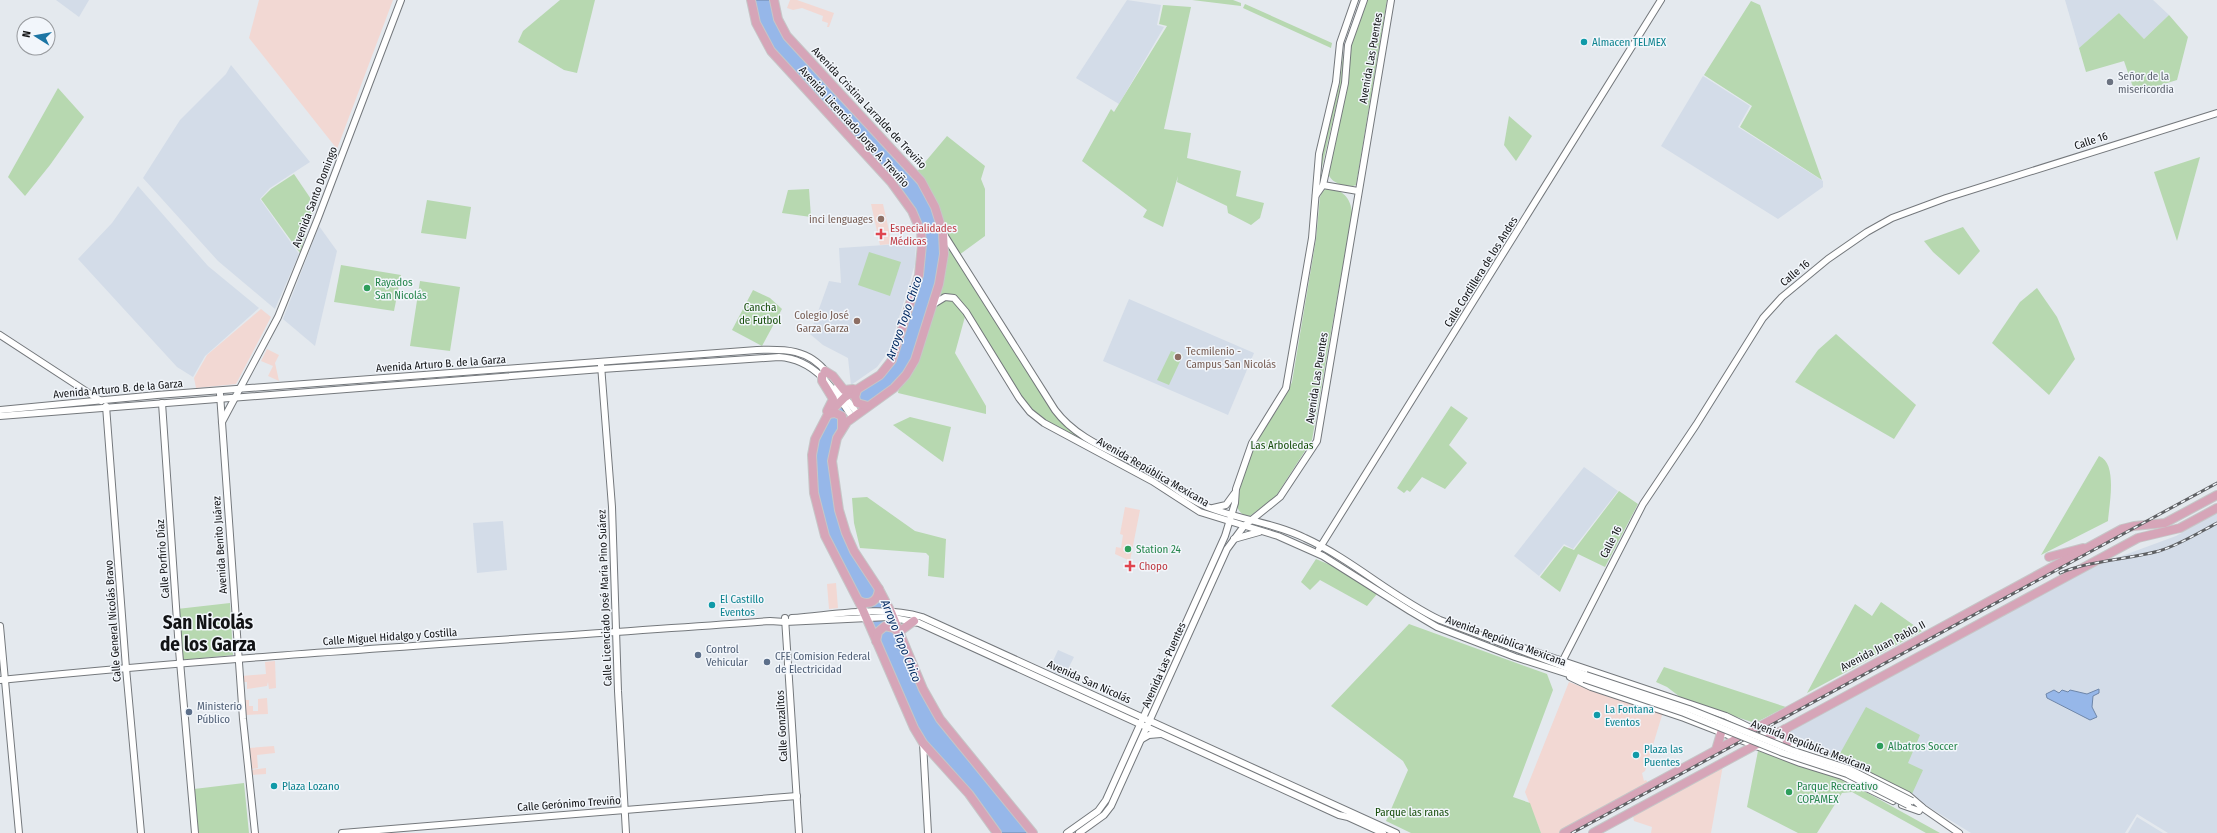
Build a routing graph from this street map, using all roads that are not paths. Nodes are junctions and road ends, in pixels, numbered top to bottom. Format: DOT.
graph roads {
  1 [pos="401,0"];
  2 [pos="751,0"];
  3 [pos="775,0"];
  4 [pos="1355,0"];
  5 [pos="1364,0"];
  6 [pos="1391,0"];
  7 [pos="1661,0"];
  8 [pos="2217,113"];
  9 [pos="1323,185"];
  10 [pos="1358,191"];
  11 [pos="1316,196"];
  12 [pos="943,233"];
  13 [pos="932,304"];
  14 [pos="0,335"];
  15 [pos="757,350"];
  16 [pos="758,358"];
  17 [pos="601,366"];
  18 [pos="888,366"];
  19 [pos="826,377"];
  20 [pos="240,389"];
  21 [pos="220,390"];
  22 [pos="856,390"];
  23 [pos="236,397"];
  24 [pos="220,398"];
  25 [pos="843,399"];
  26 [pos="99,400"];
  27 [pos="162,403"];
  28 [pos="106,406"];
  29 [pos="868,406"];
  30 [pos="0,410"];
  31 [pos="828,414"];
  32 [pos="854,415"];
  33 [pos="0,416"];
  34 [pos="222,422"];
  35 [pos="842,428"];
  36 [pos="812,455"];
  37 [pos="1236,489"];
  38 [pos="2217,495"];
  39 [pos="2217,508"];
  40 [pos="1211,509"];
  41 [pos="1232,515"];
  42 [pos="1213,517"];
  43 [pos="1250,520"];
  44 [pos="1230,522"];
  45 [pos="1244,526"];
  46 [pos="1263,531"];
  47 [pos="1225,536"];
  48 [pos="1233,540"];
  49 [pos="1321,546"];
  50 [pos="2090,547"];
  51 [pos="1316,553"];
  52 [pos="2049,557"];
  53 [pos="879,591"];
  54 [pos="1201,591"];
  55 [pos="861,602"];
  56 [pos="868,615"];
  57 [pos="890,615"];
  58 [pos="784,620"];
  59 [pos="914,621"];
  60 [pos="0,626"];
  61 [pos="1192,626"];
  62 [pos="616,630"];
  63 [pos="898,632"];
  64 [pos="876,639"];
  65 [pos="1508,647"];
  66 [pos="239,659"];
  67 [pos="1562,662"];
  68 [pos="180,665"];
  69 [pos="126,668"];
  70 [pos="1569,675"];
  71 [pos="1585,677"];
  72 [pos="3,679"];
  73 [pos="1149,704"];
  74 [pos="1158,704"];
  75 [pos="1132,712"];
  76 [pos="1726,716"];
  77 [pos="1143,717"];
  78 [pos="1129,719"];
  79 [pos="1140,724"];
  80 [pos="1149,724"];
  81 [pos="1785,729"];
  82 [pos="1752,730"];
  83 [pos="1165,731"];
  84 [pos="1722,733"];
  85 [pos="1136,734"];
  86 [pos="1769,737"];
  87 [pos="1142,739"];
  88 [pos="1736,739"];
  89 [pos="923,743"];
  90 [pos="1789,744"];
  91 [pos="1754,746"];
  92 [pos="1716,750"];
  93 [pos="1786,758"];
  94 [pos="797,796"];
  95 [pos="1920,809"];
  96 [pos="624,810"];
  97 [pos="1350,815"];
  98 [pos="19,833"];
  99 [pos="140,833"];
  100 [pos="195,833"];
  101 [pos="255,833"];
  102 [pos="342,833"];
  103 [pos="626,833"];
  104 [pos="799,833"];
  105 [pos="928,833"];
  106 [pos="997,833"];
  107 [pos="1033,833"];
  108 [pos="1067,833"];
  109 [pos="1079,833"];
  110 [pos="1383,833"];
  111 [pos="1396,833"];
  112 [pos="1564,833"];
  113 [pos="1593,833"];
  114 [pos="1959,833"];
  1 -- 20 [label="street, Avenida Santo Domingo"];
  2 -- 18 [label="main road, Avenida Licenciado Jorge A. Treviño"];
  3 -- 12 [label="main road, Avenida Cristina Larralde de Treviño"];
  4 -- 11 [label="street, Avenida Las Puentes"];
  5 -- 9 [label="street, Avenida Las Puentes"];
  6 -- 10 [label="street, Avenida Las Puentes"];
  7 -- 49 [label="street, Calle Cordillera de los Andes"];
  8 -- 67 [label="street, Calle 16"];
  9 -- 10 [label="street"];
  9 -- 11 [label="street, Avenida Las Puentes"];
  10 -- 43 [label="street, Avenida Las Puentes"];
  11 -- 37 [label="street, Avenida Las Puentes"];
  12 -- 13 [label="main road, Avenida Cristina Larralde de Treviño"];
  12 -- 40 [label="street, Avenida República Mexicana"];
  13 -- 29 [label="main road, Avenida Cristina Larralde de Treviño"];
  13 -- 42 [label="street, Avenida República Mexicana"];
  14 -- 26 [label="street"];
  15 -- 16 [label="street"];
  15 -- 17 [label="street, Avenida Arturo B. de la Garza"];
  15 -- 19 [label="street, Avenida Arturo B. de la Garza"];
  16 -- 17 [label="street, Avenida Arturo B. de la Garza"];
  16 -- 19 [label="street, Avenida Arturo B. de la Garza"];
  17 -- 20 [label="street, Avenida Arturo B. de la Garza"];
  17 -- 23 [label="street, Avenida Arturo B. de la Garza"];
  17 -- 62 [label="street, Calle Licenciado José María Pino Suárez"];
  18 -- 19 [label="main road"];
  18 -- 22 [label="main road"];
  19 -- 25 [label="street, Avenida Arturo B. de la Garza"];
  19 -- 36 [label="main road"];
  20 -- 21 [label="street, Avenida Arturo B. de la Garza"];
  20 -- 23 [label="street, Avenida Santo Domingo"];
  21 -- 24 [label="street, Avenida Benito Juárez"];
  21 -- 26 [label="street, Avenida Arturo B. de la Garza"];
  22 -- 25 [label="main road"];
  22 -- 29 [label="main road"];
  23 -- 24 [label="street, Avenida Arturo B. de la Garza"];
  23 -- 34 [label="street"];
  24 -- 27 [label="street, Avenida Arturo B. de la Garza"];
  24 -- 34 [label="street, Avenida Benito Juárez"];
  25 -- 31 [label="main road"];
  25 -- 32 [label="street, Avenida Arturo B. de la Garza"];
  26 -- 28 [label="street"];
  26 -- 30 [label="street, Avenida Arturo B. de la Garza"];
  27 -- 28 [label="street, Avenida Arturo B. de la Garza"];
  27 -- 68 [label="street, Calle Porfirio Díaz"];
  28 -- 33 [label="street, Avenida Arturo B. de la Garza"];
  28 -- 69 [label="street, Calle General Nicolás Bravo"];
  29 -- 32 [label="main road, Avenida Cristina Larralde de Treviño"];
  31 -- 35 [label="main road"];
  31 -- 36 [label="main road"];
  32 -- 35 [label="main road, Avenida Cristina Larralde de Treviño"];
  34 -- 66 [label="street, Avenida Benito Juárez"];
  35 -- 53 [label="main road, Avenida Cristina Larralde de Treviño"];
  36 -- 55 [label="main road"];
  37 -- 40 [label="street"];
  37 -- 41 [label="street, Avenida Las Puentes"];
  38 -- 50 [label="main road, Avenida Juan Pablo II"];
  39 -- 81 [label="main road"];
  40 -- 41 [label="street, Avenida República Mexicana"];
  41 -- 43 [label="street, Avenida República Mexicana"];
  41 -- 44 [label="street, Avenida Las Puentes"];
  42 -- 44 [label="street, Avenida República Mexicana"];
  42 -- 47 [label="street"];
  43 -- 45 [label="street, Avenida Las Puentes"];
  43 -- 49 [label="street, Avenida República Mexicana"];
  44 -- 45 [label="street, Avenida República Mexicana"];
  44 -- 47 [label="street, Avenida Las Puentes"];
  45 -- 46 [label="street, Avenida República Mexicana"];
  45 -- 48 [label="street, Avenida Las Puentes"];
  46 -- 48 [label="street"];
  46 -- 51 [label="street, Avenida República Mexicana"];
  47 -- 54 [label="street, Avenida Las Puentes"];
  48 -- 61 [label="street, Avenida Las Puentes"];
  49 -- 51 [label="street, Calle Cordillera de los Andes"];
  49 -- 65 [label="street, Avenida República Mexicana"];
  50 -- 52 [label="main road"];
  50 -- 82 [label="main road, Avenida Juan Pablo II"];
  51 -- 70 [label="street, Avenida República Mexicana"];
  53 -- 55 [label="main road"];
  53 -- 57 [label="main road, Avenida Cristina Larralde de Treviño"];
  54 -- 61 [label="street"];
  54 -- 73 [label="street, Avenida Las Puentes"];
  55 -- 56 [label="main road"];
  56 -- 57 [label="street, Avenida San Nicolás"];
  56 -- 58 [label="street, Avenida San Nicolás"];
  56 -- 64 [label="main road"];
  57 -- 59 [label="street, Avenida San Nicolás"];
  57 -- 63 [label="main road, Avenida Cristina Larralde de Treviño"];
  57 -- 75 [label="street, Avenida San Nicolás"];
  58 -- 62 [label="street, Calle Miguel Hidalgo y Costilla"];
  58 -- 94 [label="street, Calle Gonzalitos"];
  59 -- 63 [label="main road"];
  59 -- 78 [label="street, Avenida San Nicolás"];
  60 -- 72 [label="street"];
  61 -- 74 [label="street, Avenida Las Puentes"];
  62 -- 66 [label="street, Calle Miguel Hidalgo y Costilla"];
  62 -- 96 [label="street, Calle Licenciado José María Pino Suárez"];
  63 -- 64 [label="main road"];
  63 -- 107 [label="main road, Avenida Cristina Larralde de Treviño"];
  64 -- 89 [label="main road"];
  65 -- 67 [label="street, Avenida República Mexicana"];
  65 -- 71 [label="street, Avenida República Mexicana"];
  66 -- 68 [label="street, Calle Miguel Hidalgo y Costilla"];
  66 -- 101 [label="street, Avenida Benito Juárez"];
  67 -- 76 [label="street, Avenida República Mexicana"];
  68 -- 69 [label="street, Calle Miguel Hidalgo y Costilla"];
  68 -- 100 [label="street, Calle Porfirio Díaz"];
  69 -- 72 [label="street, Calle Miguel Hidalgo y Costilla"];
  69 -- 99 [label="street, Calle General Nicolás Bravo"];
  70 -- 71 [label="street, Avenida República Mexicana"];
  70 -- 84 [label="street, Avenida República Mexicana"];
  71 -- 95 [label="street, Avenida República Mexicana, bridge"];
  72 -- 98 [label="street"];
  73 -- 75 [label="street"];
  73 -- 77 [label="street, Avenida Las Puentes"];
  74 -- 80 [label="street, Avenida Las Puentes"];
  74 -- 83 [label="street"];
  75 -- 77 [label="street, Avenida San Nicolás"];
  76 -- 82 [label="street, Avenida República Mexicana"];
  76 -- 84 [label="street"];
  77 -- 79 [label="street, Avenida Las Puentes"];
  77 -- 80 [label="street, Avenida San Nicolás"];
  78 -- 79 [label="street, Avenida San Nicolás"];
  78 -- 85 [label="street"];
  79 -- 80 [label="street, Avenida San Nicolás"];
  79 -- 85 [label="street, Avenida Las Puentes"];
  80 -- 83 [label="street, Avenida San Nicolás"];
  80 -- 87 [label="street, Avenida Las Puentes"];
  81 -- 86 [label="main road"];
  81 -- 90 [label="main road"];
  82 -- 86 [label="street, Avenida República Mexicana"];
  82 -- 88 [label="main road, Avenida Juan Pablo II"];
  83 -- 87 [label="street"];
  83 -- 97 [label="street, Avenida San Nicolás"];
  84 -- 88 [label="street, Avenida República Mexicana"];
  84 -- 92 [label="main road"];
  85 -- 108 [label="street, Avenida Las Puentes"];
  86 -- 90 [label="street, Avenida República Mexicana"];
  86 -- 91 [label="main road"];
  87 -- 109 [label="street, Avenida Las Puentes"];
  88 -- 91 [label="street, Avenida República Mexicana"];
  88 -- 92 [label="main road, Avenida Juan Pablo II"];
  89 -- 105 [label="street"];
  89 -- 106 [label="main road"];
  90 -- 93 [label="street"];
  90 -- 95 [label="street, Avenida República Mexicana"];
  91 -- 93 [label="street, Avenida República Mexicana"];
  91 -- 113 [label="main road"];
  92 -- 112 [label="main road, Avenida Juan Pablo II"];
  93 -- 95 [label="street, Avenida República Mexicana"];
  94 -- 96 [label="street, Calle Gerónimo Treviño"];
  94 -- 104 [label="street, Calle Gonzalitos"];
  95 -- 114 [label="street, Avenida República Mexicana"];
  96 -- 102 [label="street, Calle Gerónimo Treviño"];
  96 -- 103 [label="street, Calle Licenciado José María Pino Suárez"];
  97 -- 110 [label="street, Avenida San Nicolás"];
  97 -- 111 [label="street, Avenida San Nicolás"];
}
